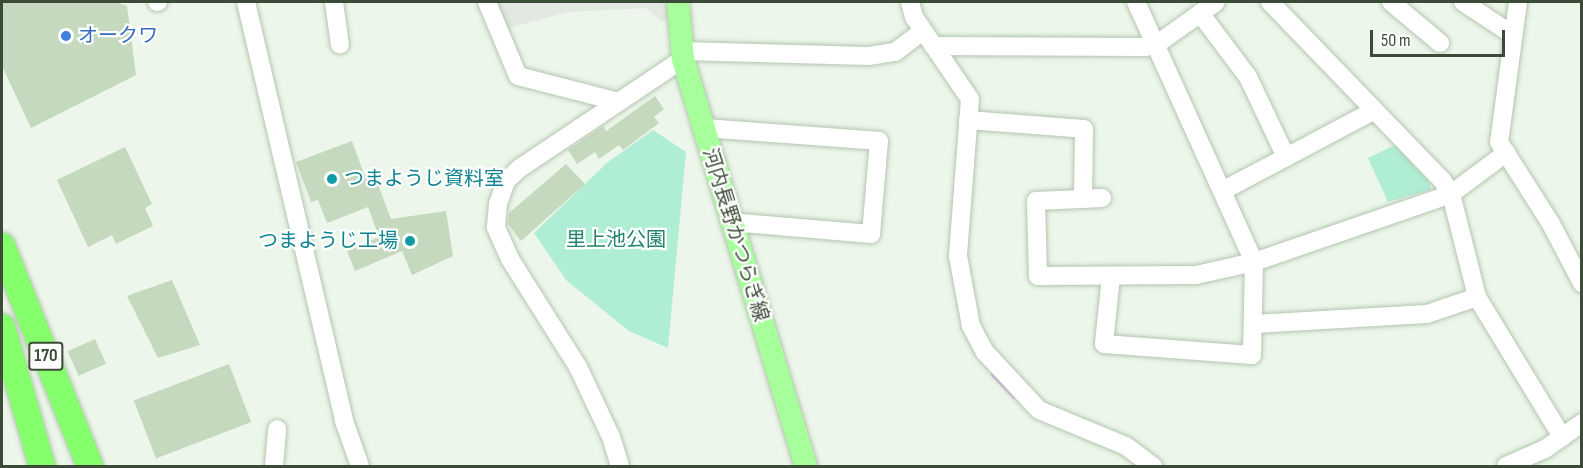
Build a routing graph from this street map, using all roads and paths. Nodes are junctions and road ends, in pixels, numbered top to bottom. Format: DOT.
graph roads {
  1 [pos="246,2"];
  2 [pos="334,2"];
  3 [pos="487,2"];
  4 [pos="678,2"];
  5 [pos="910,2"];
  6 [pos="1136,2"];
  7 [pos="1216,2"];
  8 [pos="1270,2"];
  9 [pos="1391,2"];
  10 [pos="1463,2"];
  11 [pos="1518,2"];
  12 [pos="1200,13"];
  13 [pos="1513,35"];
  14 [pos="928,38"];
  15 [pos="1440,43"];
  16 [pos="1157,44"];
  17 [pos="340,45"];
  18 [pos="683,55"];
  19 [pos="619,102"];
  20 [pos="1373,111"];
  21 [pos="968,120"];
  22 [pos="703,128"];
  23 [pos="1506,153"];
  24 [pos="1286,157"];
  25 [pos="1224,190"];
  26 [pos="1451,194"];
  27 [pos="1102,198"];
  28 [pos="1083,199"];
  29 [pos="730,222"];
  30 [pos="2,246"];
  31 [pos="1254,262"];
  32 [pos="1111,276"];
  33 [pos="1581,283"];
  34 [pos="1478,297"];
  35 [pos="1254,324"];
  36 [pos="2,327"];
  37 [pos="1581,423"];
  38 [pos="277,429"];
  39 [pos="1562,437"];
  40 [pos="42,466"];
  41 [pos="90,466"];
  42 [pos="274,466"];
  43 [pos="360,466"];
  44 [pos="620,466"];
  45 [pos="806,466"];
  46 [pos="1153,466"];
  47 [pos="1506,466"];
  1 -- 43 [label="street"];
  2 -- 17 [label="street"];
  3 -- 19 [label="street"];
  4 -- 18 [label="main road, 河内長野かつらぎ線"];
  5 -- 14 [label="street"];
  6 -- 16 [label="street"];
  7 -- 12 [label="street"];
  8 -- 20 [label="street"];
  9 -- 15 [label="street"];
  10 -- 13 [label="street"];
  11 -- 13 [label="street"];
  12 -- 16 [label="street"];
  12 -- 24 [label="street"];
  13 -- 23 [label="street"];
  14 -- 16 [label="street"];
  14 -- 18 [label="street"];
  14 -- 21 [label="street"];
  16 -- 25 [label="street"];
  18 -- 19 [label="street"];
  18 -- 22 [label="main road, 河内長野かつらぎ線"];
  19 -- 44 [label="street"];
  20 -- 24 [label="street"];
  20 -- 26 [label="street"];
  21 -- 28 [label="street"];
  21 -- 46 [label="street"];
  22 -- 29 [label="main road, 河内長野かつらぎ線"];
  22 -- 29 [label="street"];
  23 -- 26 [label="street"];
  23 -- 33 [label="street"];
  24 -- 25 [label="street"];
  25 -- 31 [label="street"];
  26 -- 31 [label="street"];
  26 -- 34 [label="street"];
  27 -- 28 [label="street"];
  28 -- 32 [label="street"];
  29 -- 45 [label="main road, 河内長野かつらぎ線"];
  30 -- 41 [label="highway, 170"];
  31 -- 32 [label="street"];
  31 -- 35 [label="street"];
  32 -- 35 [label="street"];
  34 -- 35 [label="street"];
  34 -- 39 [label="street"];
  36 -- 40 [label="highway, 170"];
  37 -- 39 [label="street"];
  38 -- 42 [label="street"];
  39 -- 47 [label="street"];
}
